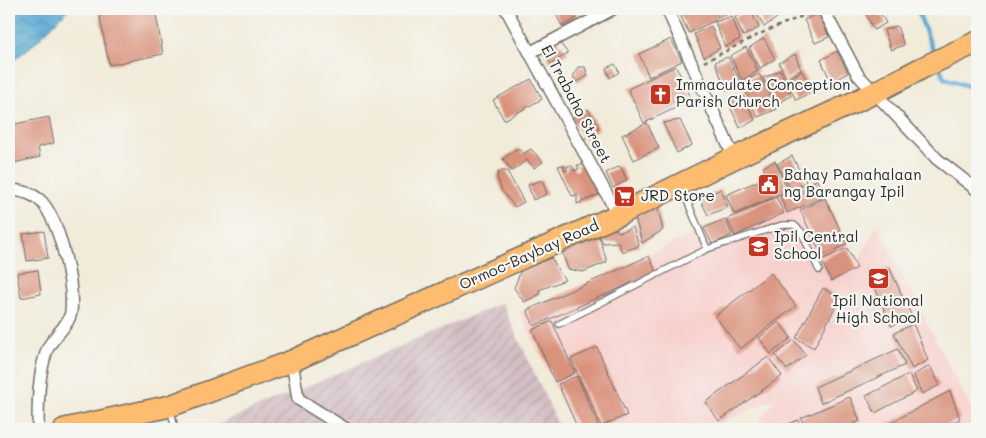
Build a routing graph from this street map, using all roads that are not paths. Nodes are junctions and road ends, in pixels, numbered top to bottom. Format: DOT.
graph roads {
  1 [pos="506,9"];
  2 [pos="613,9"];
  3 [pos="667,9"];
  4 [pos="823,9"];
  5 [pos="976,43"];
  6 [pos="531,52"];
  7 [pos="874,93"];
  8 [pos="734,158"];
  9 [pos="680,184"];
  10 [pos="977,190"];
  11 [pos="9,191"];
  12 [pos="618,215"];
  13 [pos="707,250"];
  14 [pos="819,270"];
  15 [pos="559,324"];
  16 [pos="292,361"];
  17 [pos="170,406"];
  18 [pos="977,425"];
  19 [pos="38,429"];
  20 [pos="65,429"];
  21 [pos="176,429"];
  22 [pos="346,429"];
  23 [pos="969,429"];
  1 -- 6 [label="street, El Trabaho Street"];
  2 -- 6 [label="street"];
  3 -- 8 [label="street"];
  4 -- 7 [label="street"];
  5 -- 7 [label="highway, Ormoc-Baybay Road"];
  6 -- 12 [label="street, El Trabaho Street"];
  7 -- 8 [label="highway, Ormoc-Baybay Road"];
  7 -- 10 [label="street"];
  8 -- 9 [label="highway, Ormoc-Baybay Road"];
  9 -- 12 [label="highway, Ormoc-Baybay Road"];
  9 -- 13 [label="lane"];
  11 -- 19 [label="street"];
  12 -- 16 [label="highway, Ormoc-Baybay Road"];
  13 -- 14 [label="lane"];
  13 -- 15 [label="lane"];
  16 -- 17 [label="highway, Ormoc-Baybay Road"];
  16 -- 22 [label="street"];
  17 -- 20 [label="highway, Ormoc-Baybay Road"];
  17 -- 21 [label="lane"];
  18 -- 23 [label="lane"];
}
